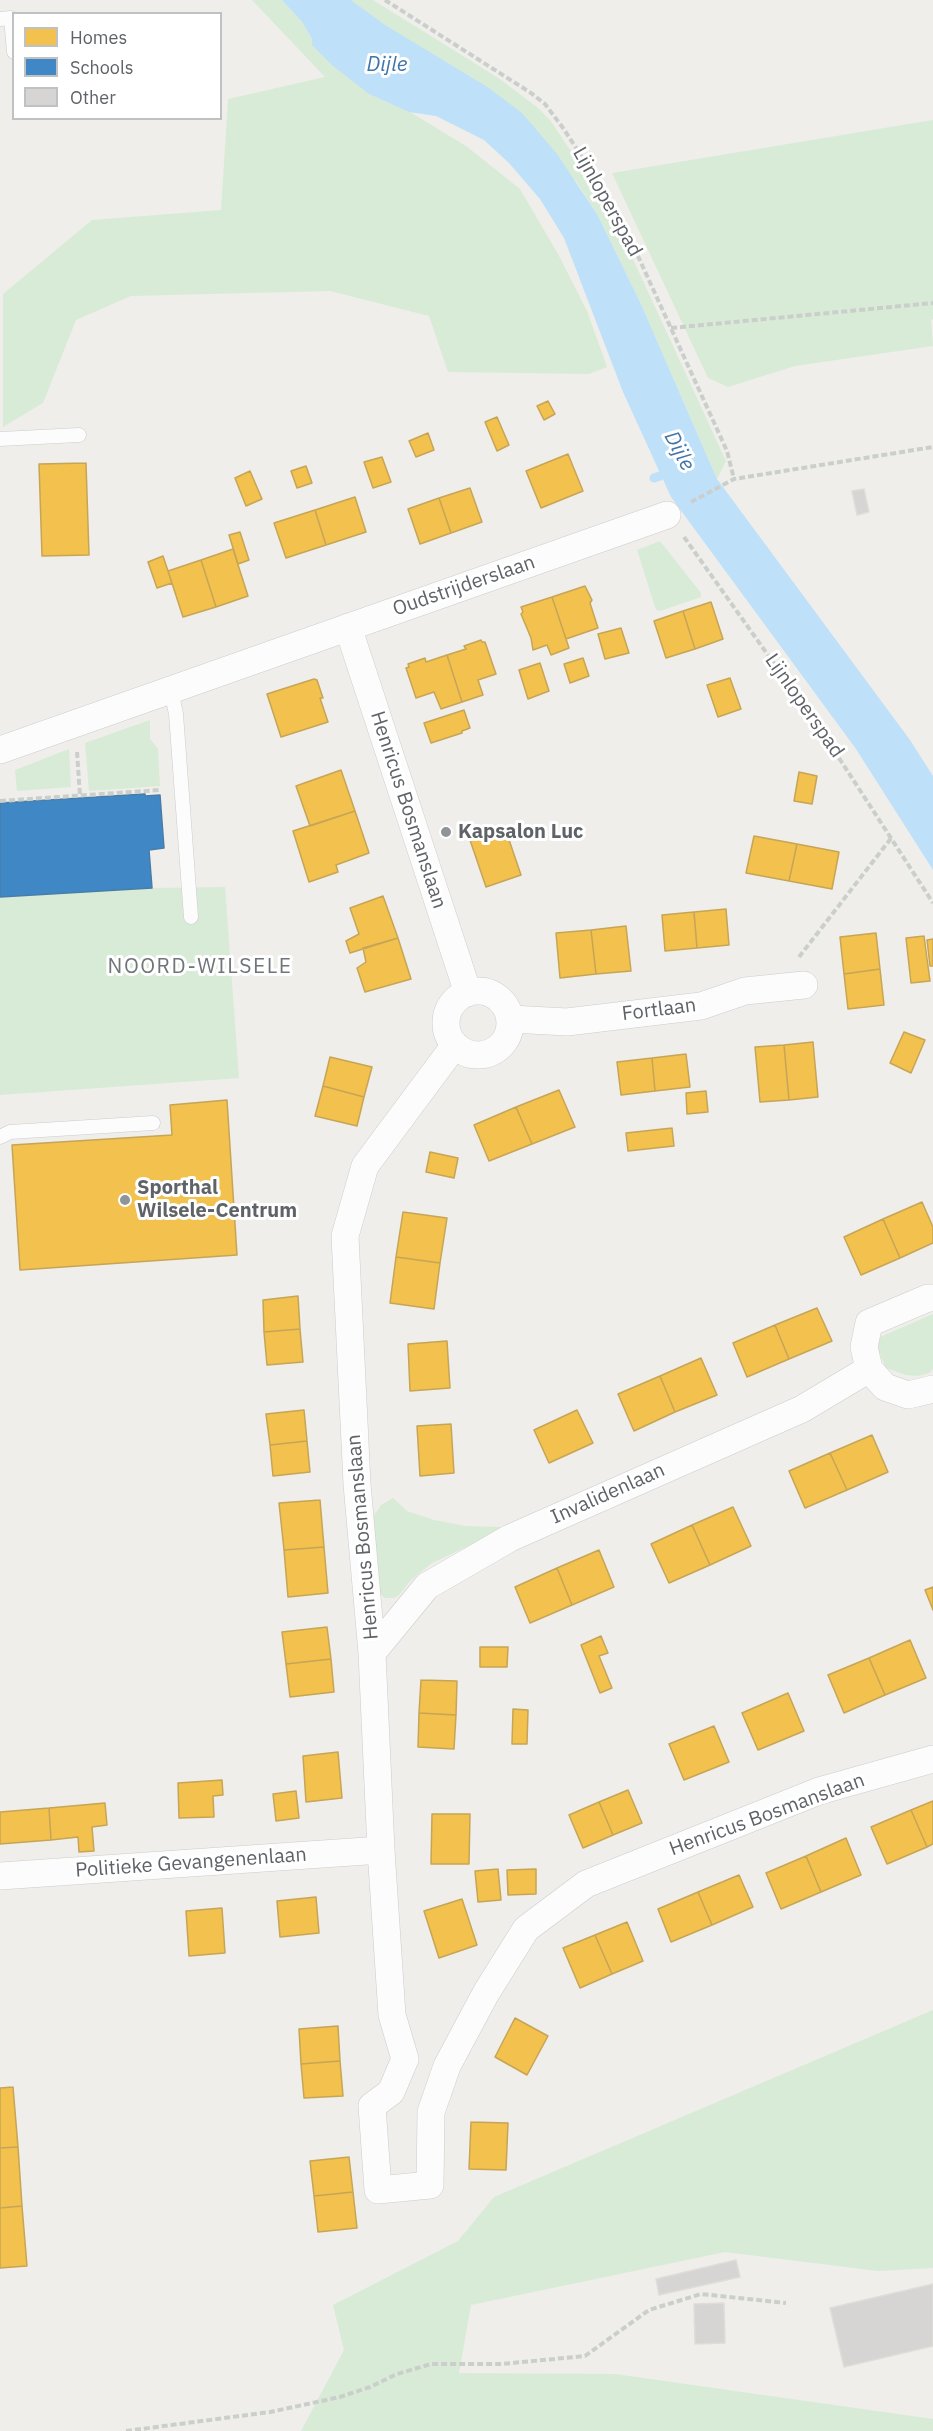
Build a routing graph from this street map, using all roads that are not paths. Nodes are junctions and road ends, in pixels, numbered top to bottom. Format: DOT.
graph roads {
  1 [pos="0,19"];
  2 [pos="12,29"];
  3 [pos="80,435"];
  4 [pos="0,439"];
  5 [pos="667,515"];
  6 [pos="348,627"];
  7 [pos="171,690"];
  8 [pos="0,750"];
  9 [pos="190,917"];
  10 [pos="794,986"];
  11 [pos="468,993"];
  12 [pos="511,1019"];
  13 [pos="455,1045"];
  14 [pos="153,1123"];
  15 [pos="0,1137"];
  16 [pos="933,1298"];
  17 [pos="869,1369"];
  18 [pos="932,1390"];
  19 [pos="372,1653"];
  20 [pos="933,1759"];
  21 [pos="381,1850"];
  22 [pos="0,1876"];
  23 [pos="405,2059"];
  24 [pos="447,2066"];
  1 -- 2 [label="lane"];
  3 -- 4 [label="lane"];
  5 -- 6 [label="street, Oudstrijderslaan"];
  6 -- 7 [label="street, Oudstrijderslaan"];
  6 -- 11 [label="street, Henricus Bosmanslaan"];
  7 -- 8 [label="street, Oudstrijderslaan"];
  7 -- 9 [label="lane"];
  10 -- 12 [label="street, Fortlaan"];
  11 -- 12 [label="street"];
  11 -- 13 [label="street"];
  12 -- 13 [label="street"];
  13 -- 19 [label="street, Henricus Bosmanslaan"];
  14 -- 15 [label="lane"];
  16 -- 17 [label="street"];
  17 -- 18 [label="street"];
  17 -- 19 [label="street, Invalidenlaan"];
  19 -- 21 [label="street, Henricus Bosmanslaan"];
  20 -- 24 [label="street, Henricus Bosmanslaan"];
  21 -- 22 [label="street, Politieke Gevangenenlaan"];
  21 -- 23 [label="street, Henricus Bosmanslaan"];
  23 -- 24 [label="street"];
  23 -- 24 [label="street, Henricus Bosmanslaan"];
}
